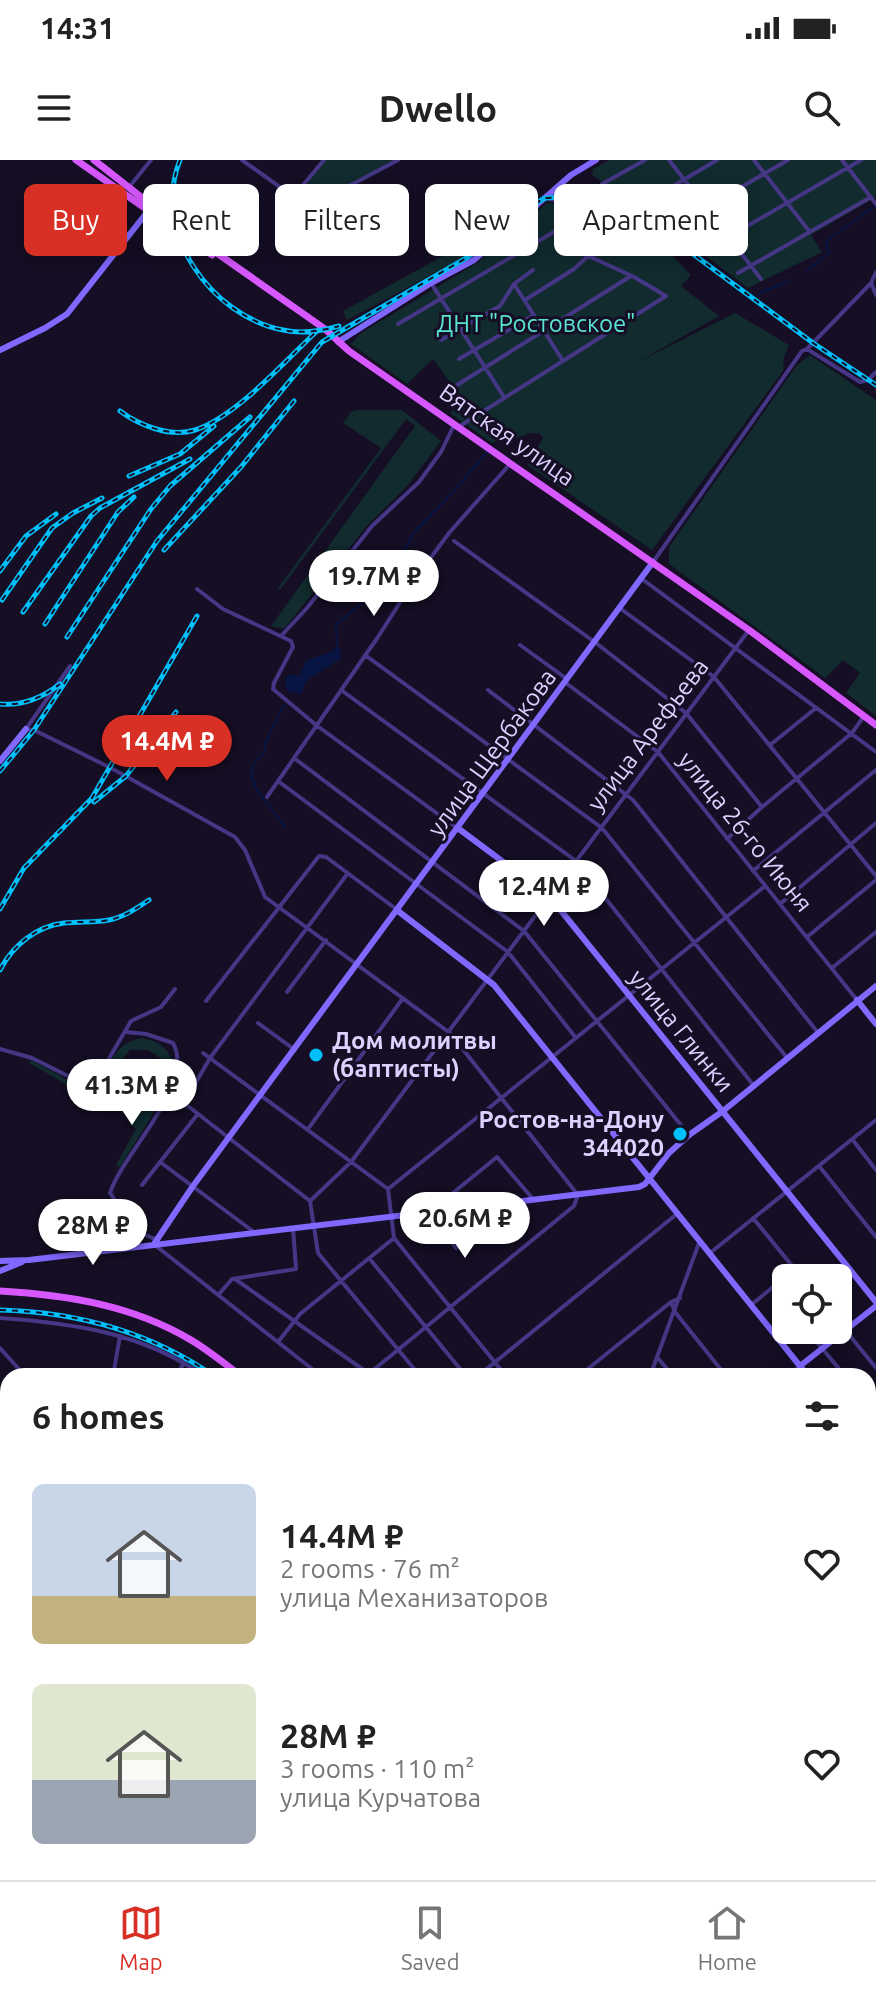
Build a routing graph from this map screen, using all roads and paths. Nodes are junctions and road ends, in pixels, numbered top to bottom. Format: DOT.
graph roads {
  1 [pos="76,160"];
  2 [pos="94,160"];
  3 [pos="151,160"];
  4 [pos="242,160"];
  5 [pos="324,160"];
  6 [pos="384,160"];
  7 [pos="398,160"];
  8 [pos="596,160"];
  9 [pos="645,160"];
  10 [pos="669,160"];
  11 [pos="717,160"];
  12 [pos="754,160"];
  13 [pos="788,160"];
  14 [pos="842,160"];
  15 [pos="861,160"];
  16 [pos="390,164"];
  17 [pos="848,167"];
  18 [pos="765,173"];
  19 [pos="684,179"];
  20 [pos="110,184"];
  21 [pos="276,184"];
  22 [pos="306,184"];
  23 [pos="353,184"];
  24 [pos="602,184"];
  25 [pos="676,184"];
  26 [pos="688,184"];
  27 [pos="746,184"];
  28 [pos="130,186"];
  29 [pos="127,190"];
  30 [pos="127,196"];
  31 [pos="871,197"];
  32 [pos="143,198"];
  33 [pos="545,198"];
  34 [pos="554,198"];
  35 [pos="787,201"];
  36 [pos="136,203"];
  37 [pos="143,204"];
  38 [pos="876,204"];
  39 [pos="127,209"];
  40 [pos="143,214"];
  41 [pos="748,224"];
  42 [pos="809,231"];
  43 [pos="554,232"];
  44 [pos="127,236"];
  45 [pos="112,256"];
  46 [pos="220,256"];
  47 [pos="589,256"];
  48 [pos="744,256"];
  49 [pos="751,265"];
  50 [pos="533,270"];
  51 [pos="876,272"];
  52 [pos="738,273"];
  53 [pos="632,276"];
  54 [pos="761,279"];
  55 [pos="431,283"];
  56 [pos="871,283"];
  57 [pos="514,284"];
  58 [pos="876,295"];
  59 [pos="442,299"];
  60 [pos="525,300"];
  61 [pos="534,315"];
  62 [pos="398,324"];
  63 [pos="461,329"];
  64 [pos="544,331"];
  65 [pos="441,340"];
  66 [pos="338,342"];
  67 [pos="807,349"];
  68 [pos="0,350"];
  69 [pos="474,350"];
  70 [pos="459,359"];
  71 [pos="563,361"];
  72 [pos="484,367"];
  73 [pos="876,372"];
  74 [pos="457,385"];
  75 [pos="504,397"];
  76 [pos="458,425"];
  77 [pos="511,462"];
  78 [pos="454,541"];
  79 [pos="653,562"];
  80 [pos="642,579"];
  81 [pos="197,589"];
  82 [pos="621,609"];
  83 [pos="749,630"];
  84 [pos="281,636"];
  85 [pos="596,643"];
  86 [pos="520,645"];
  87 [pos="736,648"];
  88 [pos="365,655"];
  89 [pos="70,666"];
  90 [pos="714,677"];
  91 [pos="567,682"];
  92 [pos="341,690"];
  93 [pos="488,690"];
  94 [pos="816,708"];
  95 [pos="686,713"];
  96 [pos="864,716"];
  97 [pos="316,725"];
  98 [pos="876,725"];
  99 [pos="535,726"];
  100 [pos="26,729"];
  101 [pos="852,733"];
  102 [pos="770,745"];
  103 [pos="658,752"];
  104 [pos="876,752"];
  105 [pos="294,758"];
  106 [pos="510,760"];
  107 [pos="0,761"];
  108 [pos="876,770"];
  109 [pos="796,778"];
  110 [pos="278,781"];
  111 [pos="484,795"];
  112 [pos="627,795"];
  113 [pos="267,797"];
  114 [pos="762,807"];
  115 [pos="825,812"];
  116 [pos="876,823"];
  117 [pos="602,828"];
  118 [pos="459,829"];
  119 [pos="727,839"];
  120 [pos="850,845"];
  121 [pos="576,861"];
  122 [pos="434,862"];
  123 [pos="753,871"];
  124 [pos="348,873"];
  125 [pos="876,878"];
  126 [pos="417,884"];
  127 [pos="765,886"];
  128 [pos="550,897"];
  129 [pos="779,904"];
  130 [pos="277,908"];
  131 [pos="398,911"];
  132 [pos="727,917"];
  133 [pos="308,926"];
  134 [pos="524,931"];
  135 [pos="876,932"];
  136 [pos="806,937"];
  137 [pos="326,940"];
  138 [pos="694,942"];
  139 [pos="508,952"];
  140 [pos="358,964"];
  141 [pos="831,968"];
  142 [pos="660,969"];
  143 [pos="488,979"];
  144 [pos="876,986"];
  145 [pos="175,989"];
  146 [pos="287,992"];
  147 [pos="628,995"];
  148 [pos="403,998"];
  149 [pos="857,1000"];
  150 [pos="206,1001"];
  151 [pos="597,1021"];
  152 [pos="258,1023"];
  153 [pos="876,1024"];
  154 [pos="126,1032"];
  155 [pos="450,1033"];
  156 [pos="819,1034"];
  157 [pos="576,1038"];
  158 [pos="0,1049"];
  159 [pos="295,1050"];
  160 [pos="203,1053"];
  161 [pos="552,1057"];
  162 [pos="210,1058"];
  163 [pos="788,1059"];
  164 [pos="754,1086"];
  165 [pos="261,1095"];
  166 [pos="502,1097"];
  167 [pos="723,1111"];
  168 [pos="197,1115"];
  169 [pos="876,1120"];
  170 [pos="307,1129"];
  171 [pos="689,1135"];
  172 [pos="228,1139"];
  173 [pos="852,1139"];
  174 [pos="160,1162"];
  175 [pos="351,1162"];
  176 [pos="819,1166"];
  177 [pos="876,1170"];
  178 [pos="650,1178"];
  179 [pos="142,1185"];
  180 [pos="193,1186"];
  181 [pos="388,1189"];
  182 [pos="788,1190"];
  183 [pos="578,1195"];
  184 [pos="533,1199"];
  185 [pos="310,1201"];
  186 [pos="501,1203"];
  187 [pos="434,1211"];
  188 [pos="678,1213"];
  189 [pos="391,1217"];
  190 [pos="753,1218"];
  191 [pos="313,1225"];
  192 [pos="293,1228"];
  193 [pos="254,1232"];
  194 [pos="876,1237"];
  195 [pos="394,1238"];
  196 [pos="700,1241"];
  197 [pos="155,1242"];
  198 [pos="710,1253"];
  199 [pos="369,1258"];
  200 [pos="29,1260"];
  201 [pos="0,1261"];
  202 [pos="791,1264"];
  203 [pos="0,1271"];
  204 [pos="235,1279"];
  205 [pos="340,1281"];
  206 [pos="772,1288"];
  207 [pos="0,1294"];
  208 [pos="218,1295"];
  209 [pos="680,1298"];
  210 [pos="671,1302"];
  211 [pos="876,1304"];
  212 [pos="751,1305"];
  213 [pos="451,1307"];
  214 [pos="675,1312"];
  215 [pos="0,1318"];
  216 [pos="295,1320"];
  217 [pos="852,1324"];
  218 [pos="426,1327"];
  219 [pos="120,1336"];
  220 [pos="852,1339"];
  221 [pos="278,1342"];
  222 [pos="819,1344"];
  223 [pos="827,1344"];
  224 [pos="0,1348"];
  225 [pos="822,1348"];
  226 [pos="397,1349"];
  227 [pos="657,1357"];
  228 [pos="184,1362"];
  229 [pos="495,1363"];
  230 [pos="800,1366"];
  231 [pos="18,1368"];
  232 [pos="114,1368"];
  233 [pos="181,1368"];
  234 [pos="193,1368"];
  235 [pos="226,1368"];
  236 [pos="311,1368"];
  237 [pos="358,1368"];
  238 [pos="375,1368"];
  239 [pos="413,1368"];
  240 [pos="459,1368"];
  241 [pos="488,1368"];
  242 [pos="499,1368"];
  243 [pos="589,1368"];
  244 [pos="653,1368"];
  245 [pos="666,1368"];
  246 [pos="720,1368"];
  247 [pos="798,1368"];
  248 [pos="838,1368"];
  249 [pos="876,1368"];
  1 -- 20 [label="main road"];
  2 -- 28 [label="main road, Вятская улица"];
  3 -- 28 [label="street"];
  4 -- 21 [label="street"];
  5 -- 22 [label="street"];
  6 -- 16 [label="street"];
  7 -- 16 [label="street"];
  8 -- 33 [label="street"];
  9 -- 24 [label="street"];
  10 -- 19 [label="street"];
  11 -- 19 [label="street"];
  12 -- 18 [label="street"];
  13 -- 18 [label="street"];
  14 -- 17 [label="street"];
  15 -- 17 [label="street"];
  16 -- 23 [label="street"];
  17 -- 31 [label="street"];
  17 -- 35 [label="street"];
  18 -- 27 [label="street"];
  18 -- 35 [label="street"];
  19 -- 25 [label="street"];
  19 -- 26 [label="street"];
  28 -- 29 [label="main road"];
  28 -- 32 [label="main road, Вятская улица"];
  30 -- 36 [label="main road"];
  31 -- 38 [label="street"];
  31 -- 42 [label="street"];
  33 -- 34 [label="street"];
  33 -- 55 [label="street"];
  35 -- 41 [label="street"];
  35 -- 42 [label="street"];
  36 -- 37 [label="main road"];
  36 -- 39 [label="street"];
  40 -- 44 [label="street"];
  42 -- 49 [label="street"];
  43 -- 59 [label="street"];
  45 -- 68 [label="street"];
  46 -- 66 [label="main road, Вятская улица"];
  47 -- 53 [label="street"];
  47 -- 60 [label="street"];
  48 -- 49 [label="street"];
  49 -- 52 [label="street"];
  49 -- 54 [label="street"];
  50 -- 57 [label="street"];
  51 -- 56 [label="street, улица Щербакова"];
  53 -- 64 [label="street"];
  53 -- 71 [label="street"];
  55 -- 59 [label="street"];
  55 -- 66 [label="street"];
  56 -- 58 [label="street"];
  56 -- 67 [label="street, улица Щербакова"];
  57 -- 60 [label="street"];
  57 -- 63 [label="street"];
  59 -- 62 [label="street"];
  59 -- 63 [label="street"];
  60 -- 61 [label="street"];
  61 -- 64 [label="street"];
  61 -- 69 [label="street"];
  63 -- 65 [label="street"];
  63 -- 69 [label="street"];
  64 -- 71 [label="street"];
  64 -- 72 [label="street"];
  66 -- 76 [label="main road, Вятская улица"];
  67 -- 73 [label="street"];
  67 -- 79 [label="street, улица Щербакова"];
  69 -- 70 [label="street"];
  69 -- 72 [label="street"];
  71 -- 75 [label="street"];
  72 -- 74 [label="street"];
  72 -- 75 [label="street"];
  75 -- 76 [label="street"];
  76 -- 77 [label="main road, Вятская улица"];
  76 -- 84 [label="street"];
  77 -- 79 [label="main road, Вятская улица"];
  77 -- 88 [label="street"];
  78 -- 85 [label="street"];
  79 -- 80 [label="street, улица Щербакова"];
  79 -- 83 [label="main road, Вятская улица"];
  80 -- 82 [label="street, улица Щербакова"];
  80 -- 87 [label="street"];
  81 -- 84 [label="street"];
  82 -- 85 [label="street, улица Щербакова"];
  82 -- 90 [label="street"];
  83 -- 87 [label="street, улица Арефьева"];
  83 -- 96 [label="main road, Вятская улица"];
  84 -- 97 [label="street, улица Глинки"];
  85 -- 91 [label="street, улица Щербакова"];
  85 -- 95 [label="street"];
  86 -- 91 [label="street, улица 26-го Июня"];
  87 -- 90 [label="street, улица Арефьева"];
  87 -- 94 [label="street"];
  88 -- 92 [label="street"];
  88 -- 106 [label="street"];
  89 -- 100 [label="street"];
  90 -- 95 [label="street, улица Арефьева"];
  90 -- 102 [label="street"];
  91 -- 99 [label="street, улица Щербакова"];
  91 -- 103 [label="street, улица 26-го Июня"];
  92 -- 97 [label="street"];
  92 -- 111 [label="street"];
  93 -- 99 [label="street"];
  94 -- 101 [label="street"];
  94 -- 102 [label="street"];
  95 -- 103 [label="street, улица Арефьева"];
  95 -- 114 [label="street"];
  96 -- 98 [label="main road, Вятская улица"];
  96 -- 101 [label="street"];
  97 -- 105 [label="street"];
  97 -- 118 [label="street, улица Глинки"];
  99 -- 106 [label="street, улица Щербакова"];
  99 -- 112 [label="street"];
  100 -- 107 [label="street"];
  100 -- 130 [label="street"];
  101 -- 104 [label="street"];
  101 -- 109 [label="street"];
  102 -- 109 [label="street"];
  103 -- 112 [label="street, улица Арефьева"];
  103 -- 119 [label="street, улица 26-го Июня"];
  105 -- 110 [label="street"];
  105 -- 122 [label="street"];
  106 -- 111 [label="street, улица Щербакова"];
  106 -- 117 [label="street"];
  108 -- 115 [label="street"];
  109 -- 114 [label="street"];
  109 -- 115 [label="street"];
  110 -- 113 [label="street"];
  110 -- 126 [label="street"];
  111 -- 118 [label="street, улица Щербакова"];
  111 -- 121 [label="street"];
  112 -- 117 [label="street, улица Арефьева"];
  112 -- 132 [label="street"];
  114 -- 119 [label="street"];
  115 -- 120 [label="street"];
  115 -- 123 [label="street"];
  116 -- 120 [label="street"];
  117 -- 121 [label="street, улица Арефьева"];
  117 -- 138 [label="street"];
  118 -- 122 [label="street, улица Щербакова"];
  118 -- 128 [label="street, улица Глинки"];
  119 -- 123 [label="street, улица 26-го Июня"];
  120 -- 125 [label="street"];
  120 -- 129 [label="street"];
  121 -- 128 [label="street, улица Арефьева"];
  121 -- 142 [label="street"];
  122 -- 126 [label="street, улица Щербакова"];
  122 -- 134 [label="street"];
  123 -- 127 [label="street, улица 26-го Июня"];
  124 -- 130 [label="street"];
  124 -- 131 [label="street"];
  124 -- 133 [label="street"];
  125 -- 136 [label="street"];
  126 -- 131 [label="street, улица Щербакова"];
  126 -- 139 [label="street"];
  127 -- 129 [label="street, улица 26-го Июня"];
  127 -- 132 [label="street"];
  128 -- 134 [label="street, улица Арефьева"];
  128 -- 147 [label="street, улица Глинки"];
  129 -- 136 [label="street, улица 26-го Июня"];
  130 -- 133 [label="street"];
  130 -- 150 [label="street"];
  131 -- 140 [label="street, улица Щербакова"];
  131 -- 143 [label="street"];
  132 -- 138 [label="street"];
  132 -- 156 [label="street"];
  133 -- 137 [label="street"];
  133 -- 162 [label="street"];
  134 -- 139 [label="street, улица Арефьева"];
  134 -- 151 [label="street"];
  135 -- 141 [label="street"];
  136 -- 141 [label="street, улица 26-го Июня"];
  137 -- 140 [label="street"];
  137 -- 146 [label="street"];
  138 -- 142 [label="street"];
  138 -- 163 [label="street"];
  139 -- 143 [label="street, улица Арефьева"];
  139 -- 157 [label="street"];
  140 -- 148 [label="street"];
  140 -- 159 [label="street, улица Щербакова"];
  141 -- 149 [label="street, улица 26-го Июня"];
  142 -- 147 [label="street"];
  142 -- 164 [label="street"];
  143 -- 155 [label="street, улица Арефьева"];
  143 -- 161 [label="street"];
  144 -- 149 [label="street"];
  145 -- 154 [label="street"];
  147 -- 151 [label="street"];
  147 -- 167 [label="street, улица Глинки"];
  148 -- 155 [label="street"];
  148 -- 170 [label="street"];
  149 -- 153 [label="street, улица 26-го Июня"];
  149 -- 156 [label="street"];
  151 -- 157 [label="street"];
  151 -- 171 [label="street"];
  152 -- 159 [label="street"];
  154 -- 158 [label="street"];
  154 -- 197 [label="street"];
  155 -- 166 [label="street"];
  155 -- 175 [label="street, улица Арефьева"];
  156 -- 163 [label="street"];
  157 -- 161 [label="street"];
  159 -- 165 [label="street, улица Щербакова"];
  160 -- 162 [label="street"];
  161 -- 166 [label="street"];
  161 -- 178 [label="street"];
  162 -- 165 [label="street"];
  162 -- 168 [label="street"];
  163 -- 164 [label="street"];
  164 -- 167 [label="street"];
  165 -- 170 [label="street"];
  165 -- 172 [label="street, улица Щербакова"];
  166 -- 181 [label="street"];
  166 -- 183 [label="street"];
  167 -- 171 [label="street"];
  167 -- 182 [label="street, улица Глинки"];
  168 -- 172 [label="street"];
  168 -- 174 [label="street"];
  169 -- 173 [label="street"];
  170 -- 175 [label="street"];
  171 -- 178 [label="street"];
  172 -- 180 [label="street, улица Щербакова"];
  172 -- 185 [label="street"];
  173 -- 176 [label="street"];
  173 -- 177 [label="street"];
  174 -- 179 [label="street"];
  174 -- 180 [label="street"];
  175 -- 181 [label="street"];
  175 -- 185 [label="street, улица Арефьева"];
  176 -- 182 [label="street"];
  176 -- 194 [label="street"];
  178 -- 183 [label="street"];
  178 -- 188 [label="street"];
  180 -- 193 [label="street"];
  180 -- 197 [label="street, улица Щербакова"];
  181 -- 189 [label="street"];
  182 -- 190 [label="street"];
  182 -- 211 [label="street, улица Глинки"];
  183 -- 184 [label="street"];
  183 -- 213 [label="street"];
  184 -- 186 [label="street"];
  184 -- 187 [label="street"];
  185 -- 191 [label="street"];
  186 -- 187 [label="street"];
  186 -- 187 [label="street"];
  187 -- 189 [label="street"];
  188 -- 196 [label="street"];
  188 -- 229 [label="street"];
  189 -- 191 [label="street"];
  189 -- 195 [label="street"];
  190 -- 198 [label="street"];
  190 -- 202 [label="street"];
  191 -- 192 [label="street"];
  191 -- 205 [label="street"];
  192 -- 193 [label="street"];
  192 -- 204 [label="street"];
  193 -- 197 [label="street"];
  195 -- 199 [label="street"];
  195 -- 213 [label="street"];
  196 -- 198 [label="street"];
  196 -- 209 [label="street"];
  197 -- 200 [label="street"];
  197 -- 208 [label="street"];
  198 -- 212 [label="street"];
  199 -- 205 [label="street"];
  199 -- 218 [label="street"];
  200 -- 201 [label="street"];
  200 -- 203 [label="street"];
  204 -- 208 [label="street"];
  204 -- 216 [label="street"];
  205 -- 216 [label="street"];
  205 -- 226 [label="street"];
  206 -- 212 [label="street"];
  207 -- 235 [label="main road"];
  208 -- 221 [label="street"];
  209 -- 210 [label="street"];
  209 -- 214 [label="street"];
  210 -- 214 [label="street"];
  210 -- 243 [label="street"];
  211 -- 217 [label="street"];
  212 -- 230 [label="street"];
  213 -- 218 [label="street"];
  213 -- 229 [label="street"];
  214 -- 227 [label="street"];
  214 -- 246 [label="street"];
  215 -- 219 [label="street"];
  216 -- 221 [label="street"];
  216 -- 237 [label="street"];
  218 -- 226 [label="street"];
  218 -- 240 [label="street"];
  219 -- 228 [label="street"];
  219 -- 232 [label="street"];
  220 -- 249 [label="street"];
  221 -- 236 [label="street"];
  222 -- 225 [label="street"];
  223 -- 225 [label="street"];
  224 -- 231 [label="street"];
  225 -- 230 [label="street"];
  225 -- 248 [label="street"];
  226 -- 238 [label="street"];
  226 -- 239 [label="street"];
  227 -- 244 [label="street"];
  227 -- 245 [label="street"];
  228 -- 233 [label="street"];
  228 -- 234 [label="street"];
  229 -- 241 [label="street"];
  229 -- 242 [label="street"];
  230 -- 247 [label="street"];
}
